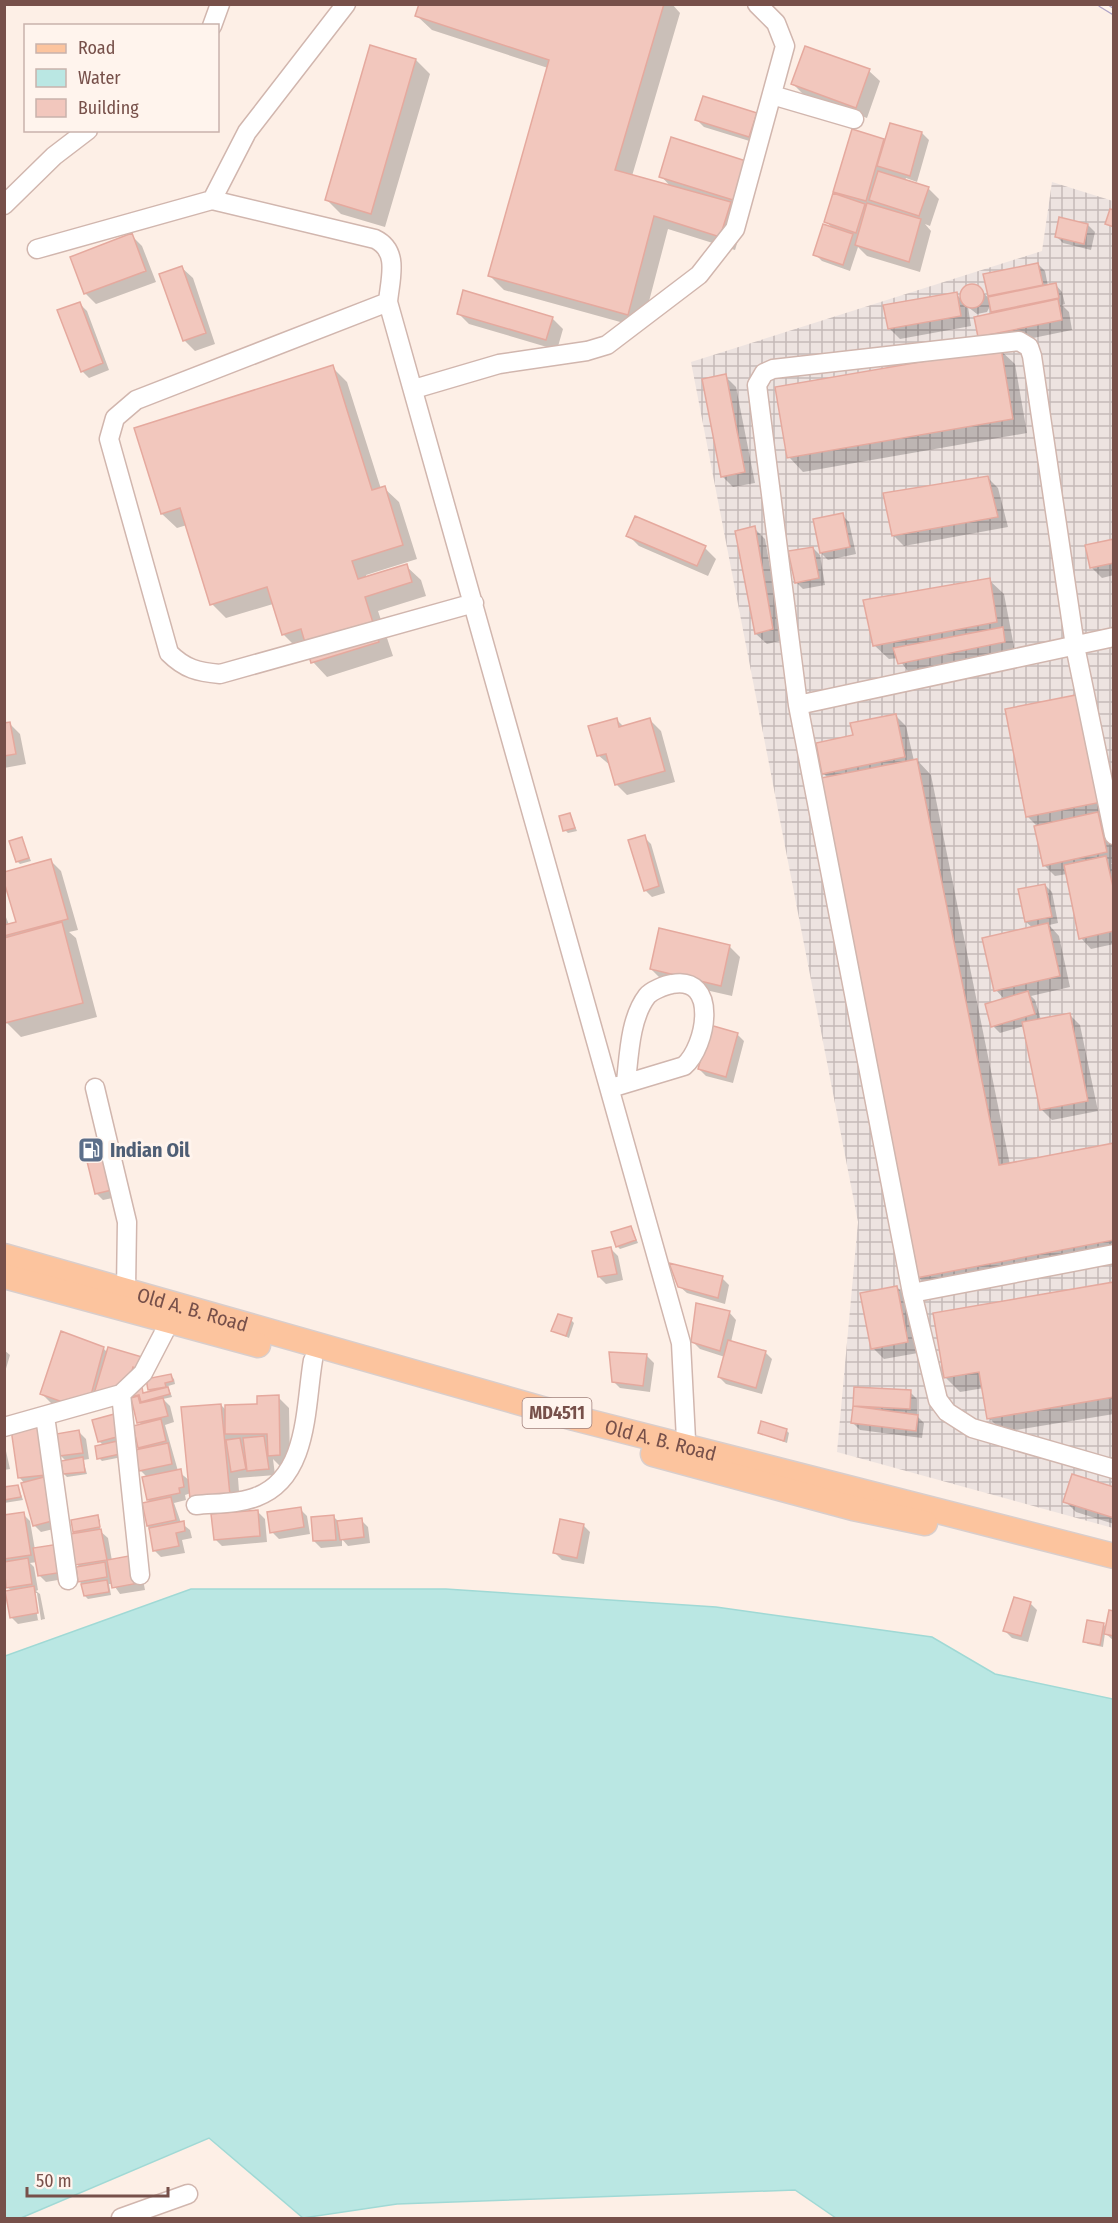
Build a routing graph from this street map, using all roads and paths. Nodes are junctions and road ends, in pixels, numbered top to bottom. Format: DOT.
graph roads {
  1 [pos="220,4"];
  2 [pos="346,4"];
  3 [pos="757,4"];
  4 [pos="213,24"];
  5 [pos="772,95"];
  6 [pos="854,119"];
  7 [pos="85,132"];
  8 [pos="212,200"];
  9 [pos="4,205"];
  10 [pos="37,249"];
  11 [pos="387,302"];
  12 [pos="414,389"];
  13 [pos="474,603"];
  14 [pos="1113,637"];
  15 [pos="1075,646"];
  16 [pos="798,705"];
  17 [pos="1113,835"];
  18 [pos="618,1085"];
  19 [pos="95,1088"];
  20 [pos="1113,1254"];
  21 [pos="4,1256"];
  22 [pos="4,1276"];
  23 [pos="126,1290"];
  24 [pos="912,1293"];
  25 [pos="170,1321"];
  26 [pos="313,1360"];
  27 [pos="122,1394"];
  28 [pos="45,1416"];
  29 [pos="4,1427"];
  30 [pos="687,1455"];
  31 [pos="1113,1469"];
  32 [pos="196,1505"];
  33 [pos="1113,1556"];
  34 [pos="1113,1569"];
  35 [pos="140,1575"];
  36 [pos="68,1580"];
  37 [pos="188,2194"];
  38 [pos="121,2218"];
  1 -- 4 [label="street"];
  2 -- 8 [label="street"];
  3 -- 5 [label="street"];
  5 -- 6 [label="street"];
  5 -- 12 [label="street"];
  7 -- 9 [label="street"];
  8 -- 10 [label="street"];
  8 -- 11 [label="street"];
  11 -- 12 [label="street"];
  11 -- 13 [label="street"];
  12 -- 13 [label="street"];
  13 -- 18 [label="street"];
  14 -- 15 [label="street"];
  15 -- 16 [label="street"];
  15 -- 16 [label="street"];
  15 -- 17 [label="street"];
  16 -- 24 [label="street"];
  18 -- 18 [label="street"];
  18 -- 30 [label="street"];
  19 -- 23 [label="street"];
  20 -- 24 [label="street"];
  21 -- 23 [label="main road, Old A. B. Road / MD4511"];
  22 -- 25 [label="main road, Old A. B. Road / MD4511"];
  23 -- 30 [label="main road, Old A. B. Road / MD4511"];
  24 -- 31 [label="street"];
  25 -- 26 [label="main road, Old A. B. Road / MD4511"];
  25 -- 27 [label="street"];
  26 -- 30 [label="main road, Old A. B. Road / MD4511"];
  26 -- 32 [label="street"];
  27 -- 28 [label="street"];
  27 -- 35 [label="street"];
  28 -- 29 [label="street"];
  28 -- 36 [label="street"];
  30 -- 33 [label="main road, Old A. B. Road / MD4511"];
  30 -- 34 [label="main road, Old A. B. Road / MD4511"];
  37 -- 38 [label="street"];
}
